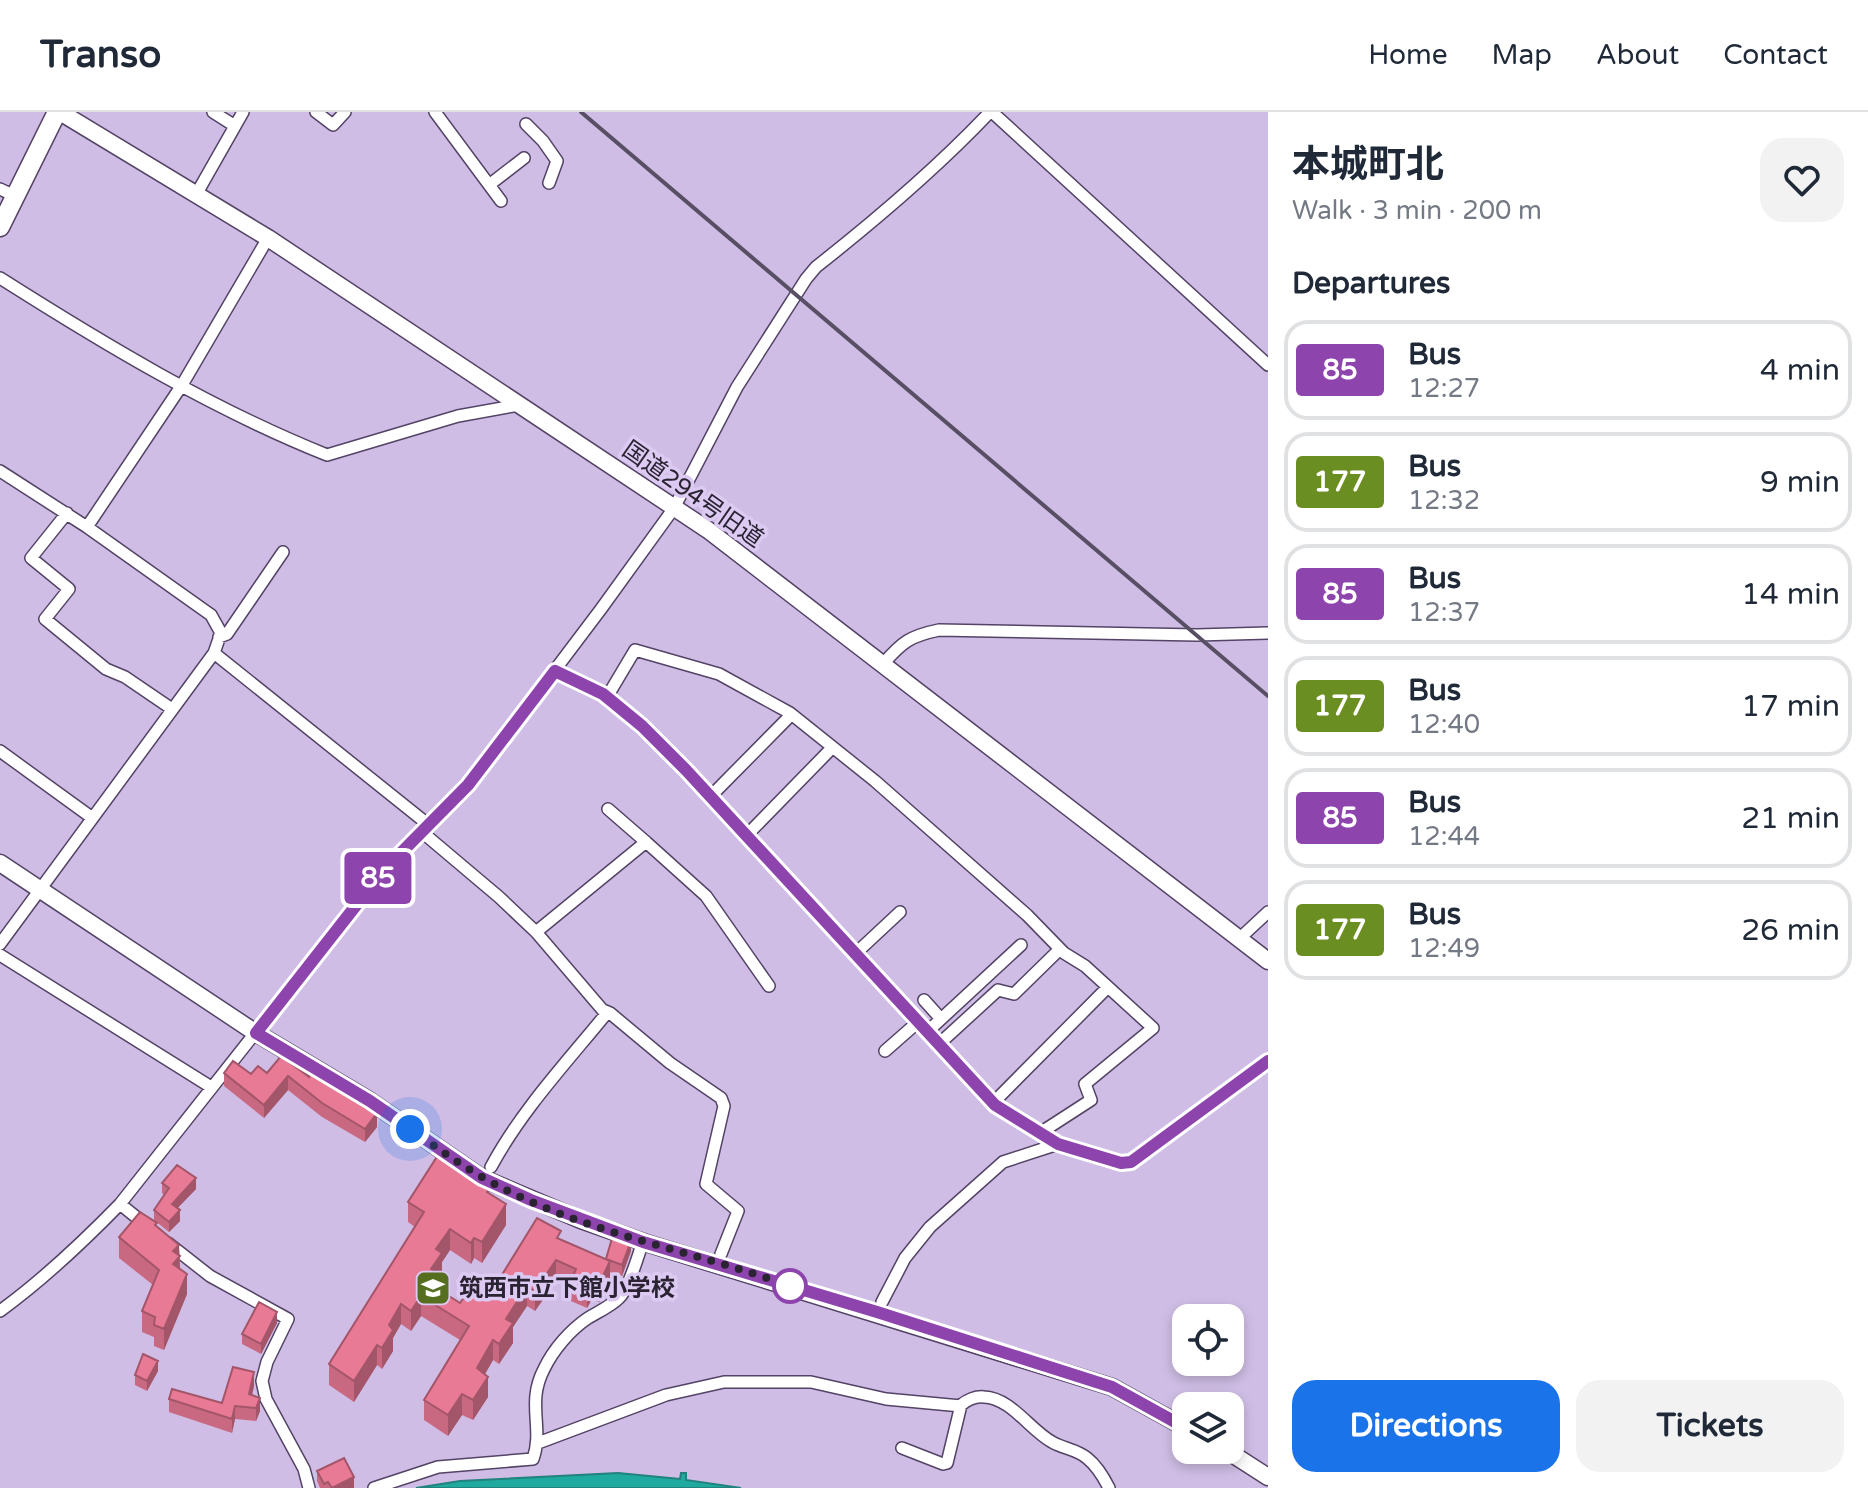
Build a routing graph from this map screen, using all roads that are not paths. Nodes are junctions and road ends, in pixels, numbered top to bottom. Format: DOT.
graph roads {
  1 [pos="58,112"];
  2 [pos="213,112"];
  3 [pos="243,112"];
  4 [pos="316,112"];
  5 [pos="345,112"];
  6 [pos="435,112"];
  7 [pos="991,112"];
  8 [pos="526,124"];
  9 [pos="235,126"];
  10 [pos="524,158"];
  11 [pos="549,183"];
  12 [pos="489,185"];
  13 [pos="8,192"];
  14 [pos="197,193"];
  15 [pos="501,201"];
  16 [pos="0,227"];
  17 [pos="268,238"];
  18 [pos="0,278"];
  19 [pos="1268,365"];
  20 [pos="182,385"];
  21 [pos="519,405"];
  22 [pos="0,471"];
  23 [pos="674,508"];
  24 [pos="67,513"];
  25 [pos="87,527"];
  26 [pos="283,552"];
  27 [pos="1268,633"];
  28 [pos="219,637"];
  29 [pos="214,653"];
  30 [pos="883,664"];
  31 [pos="555,671"];
  32 [pos="607,697"];
  33 [pos="172,709"];
  34 [pos="787,719"];
  35 [pos="0,751"];
  36 [pos="828,752"];
  37 [pos="710,797"];
  38 [pos="608,809"];
  39 [pos="91,817"];
  40 [pos="426,829"];
  41 [pos="746,836"];
  42 [pos="646,842"];
  43 [pos="0,863"];
  44 [pos="39,888"];
  45 [pos="900,912"];
  46 [pos="1268,912"];
  47 [pos="536,932"];
  48 [pos="1239,939"];
  49 [pos="0,944"];
  50 [pos="1021,945"];
  51 [pos="1060,949"];
  52 [pos="855,954"];
  53 [pos="0,955"];
  54 [pos="1268,961"];
  55 [pos="769,986"];
  56 [pos="1108,987"];
  57 [pos="924,1000"];
  58 [pos="603,1010"];
  59 [pos="941,1019"];
  60 [pos="918,1022"];
  61 [pos="927,1032"];
  62 [pos="256,1033"];
  63 [pos="939,1044"];
  64 [pos="885,1051"];
  65 [pos="1268,1061"];
  66 [pos="211,1087"];
  67 [pos="993,1103"];
  68 [pos="1040,1133"];
  69 [pos="1058,1144"];
  70 [pos="491,1167"];
  71 [pos="120,1204"];
  72 [pos="643,1242"];
  73 [pos="721,1254"];
  74 [pos="882,1302"];
  75 [pos="0,1311"];
  76 [pos="961,1406"];
  77 [pos="1172,1420"];
  78 [pos="538,1443"];
  79 [pos="902,1448"];
  80 [pos="1244,1462"];
  81 [pos="1268,1477"];
  82 [pos="309,1488"];
  83 [pos="374,1488"];
  84 [pos="1109,1488"];
  1 -- 13 [label="main road"];
  1 -- 14 [label="street, 国道294号旧道"];
  2 -- 9 [label="street"];
  3 -- 9 [label="street"];
  4 -- 5 [label="street"];
  6 -- 12 [label="street"];
  7 -- 19 [label="street"];
  7 -- 23 [label="street"];
  8 -- 11 [label="street"];
  9 -- 14 [label="street"];
  10 -- 12 [label="street"];
  12 -- 15 [label="street"];
  13 -- 16 [label="main road"];
  14 -- 17 [label="street, 国道294号旧道"];
  17 -- 20 [label="street"];
  17 -- 21 [label="street, 国道294号旧道"];
  18 -- 20 [label="street"];
  20 -- 21 [label="street"];
  20 -- 25 [label="street"];
  21 -- 23 [label="street, 国道294号旧道"];
  22 -- 24 [label="street"];
  23 -- 30 [label="street, 国道294号旧道"];
  23 -- 31 [label="street"];
  24 -- 25 [label="street"];
  24 -- 33 [label="street"];
  25 -- 28 [label="street"];
  26 -- 28 [label="street"];
  27 -- 30 [label="street"];
  28 -- 29 [label="street"];
  29 -- 33 [label="street"];
  29 -- 40 [label="street"];
  30 -- 48 [label="street, 国道294号旧道"];
  31 -- 32 [label="street"];
  31 -- 40 [label="street"];
  32 -- 37 [label="street"];
  32 -- 51 [label="street"];
  33 -- 39 [label="street"];
  34 -- 37 [label="street"];
  35 -- 39 [label="street"];
  36 -- 41 [label="street"];
  37 -- 41 [label="street"];
  38 -- 42 [label="street"];
  39 -- 44 [label="street"];
  40 -- 47 [label="street"];
  40 -- 62 [label="street"];
  41 -- 52 [label="street"];
  42 -- 47 [label="street"];
  42 -- 55 [label="street"];
  43 -- 44 [label="street"];
  44 -- 49 [label="street"];
  44 -- 62 [label="street"];
  45 -- 52 [label="street"];
  46 -- 48 [label="street"];
  47 -- 58 [label="street"];
  48 -- 54 [label="street, 国道294号旧道"];
  50 -- 59 [label="street"];
  51 -- 56 [label="street"];
  51 -- 63 [label="street"];
  52 -- 60 [label="street"];
  53 -- 66 [label="street"];
  56 -- 67 [label="street"];
  56 -- 68 [label="street"];
  57 -- 59 [label="street"];
  58 -- 70 [label="street"];
  58 -- 73 [label="street"];
  59 -- 61 [label="street"];
  60 -- 61 [label="street"];
  60 -- 64 [label="street"];
  61 -- 63 [label="street"];
  62 -- 66 [label="street"];
  62 -- 72 [label="street"];
  63 -- 67 [label="street"];
  65 -- 69 [label="street"];
  66 -- 71 [label="street"];
  67 -- 68 [label="street"];
  68 -- 69 [label="street"];
  69 -- 74 [label="street"];
  71 -- 75 [label="street"];
  71 -- 82 [label="street"];
  72 -- 77 [label="street"];
  72 -- 78 [label="street"];
  76 -- 78 [label="street"];
  76 -- 79 [label="street"];
  76 -- 84 [label="street"];
  78 -- 83 [label="street"];
  80 -- 81 [label="street"];
}
